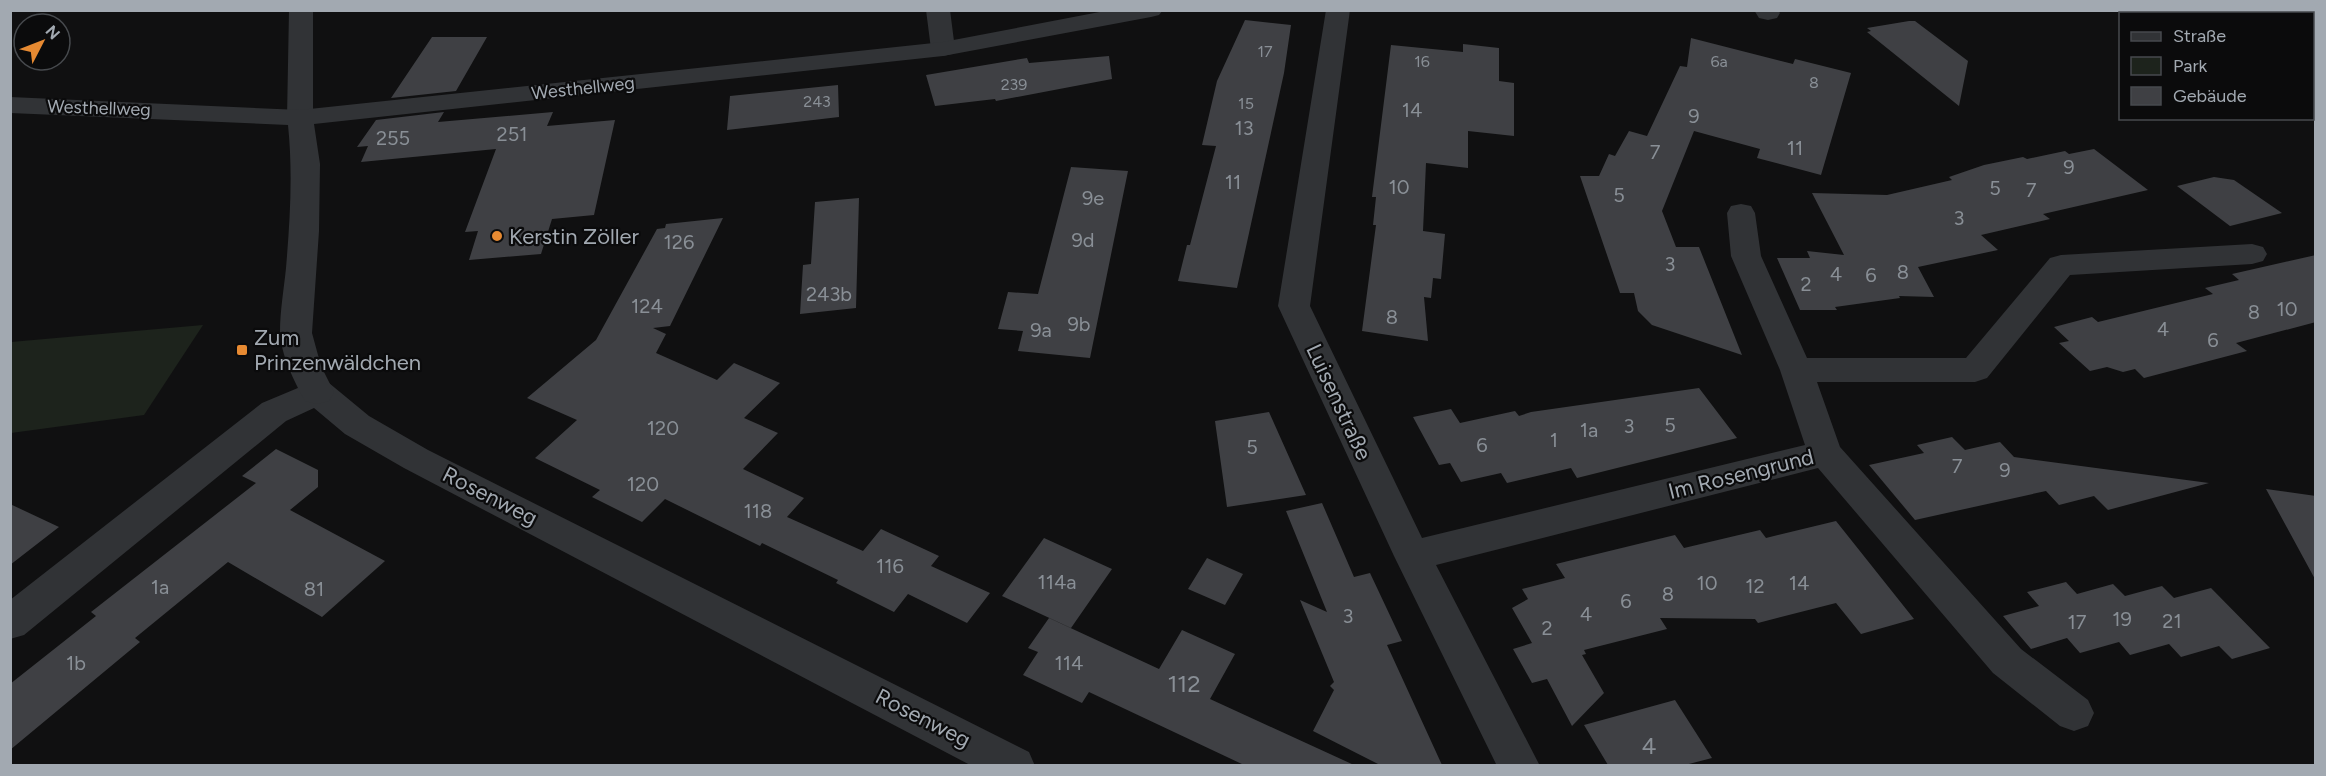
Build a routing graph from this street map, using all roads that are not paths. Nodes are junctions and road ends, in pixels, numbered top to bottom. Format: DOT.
graph roads {
  1 [pos="300,10"];
  2 [pos="938,10"];
  3 [pos="1151,10"];
  4 [pos="1338,10"];
  5 [pos="943,50"];
  6 [pos="10,105"];
  7 [pos="300,118"];
  8 [pos="1741,213"];
  9 [pos="2252,254"];
  10 [pos="1796,370"];
  11 [pos="317,392"];
  12 [pos="1825,453"];
  13 [pos="1412,556"];
  14 [pos="10,623"];
  15 [pos="2074,712"];
  16 [pos="1014,765"];
  17 [pos="1519,765"];
  1 -- 7 [label="street, Rosenweg"];
  2 -- 5 [label="street"];
  3 -- 5 [label="street, Westhellweg"];
  4 -- 13 [label="street, Luisenstraße"];
  5 -- 7 [label="street, Westhellweg"];
  6 -- 7 [label="street, Westhellweg"];
  7 -- 11 [label="street, Rosenweg"];
  8 -- 10 [label="street"];
  9 -- 10 [label="street"];
  10 -- 12 [label="street"];
  11 -- 14 [label="street"];
  11 -- 16 [label="street, Rosenweg"];
  12 -- 13 [label="street, Im Rosengrund"];
  12 -- 15 [label="street, Im Rosengrund"];
  13 -- 17 [label="street, Luisenstraße"];
}
